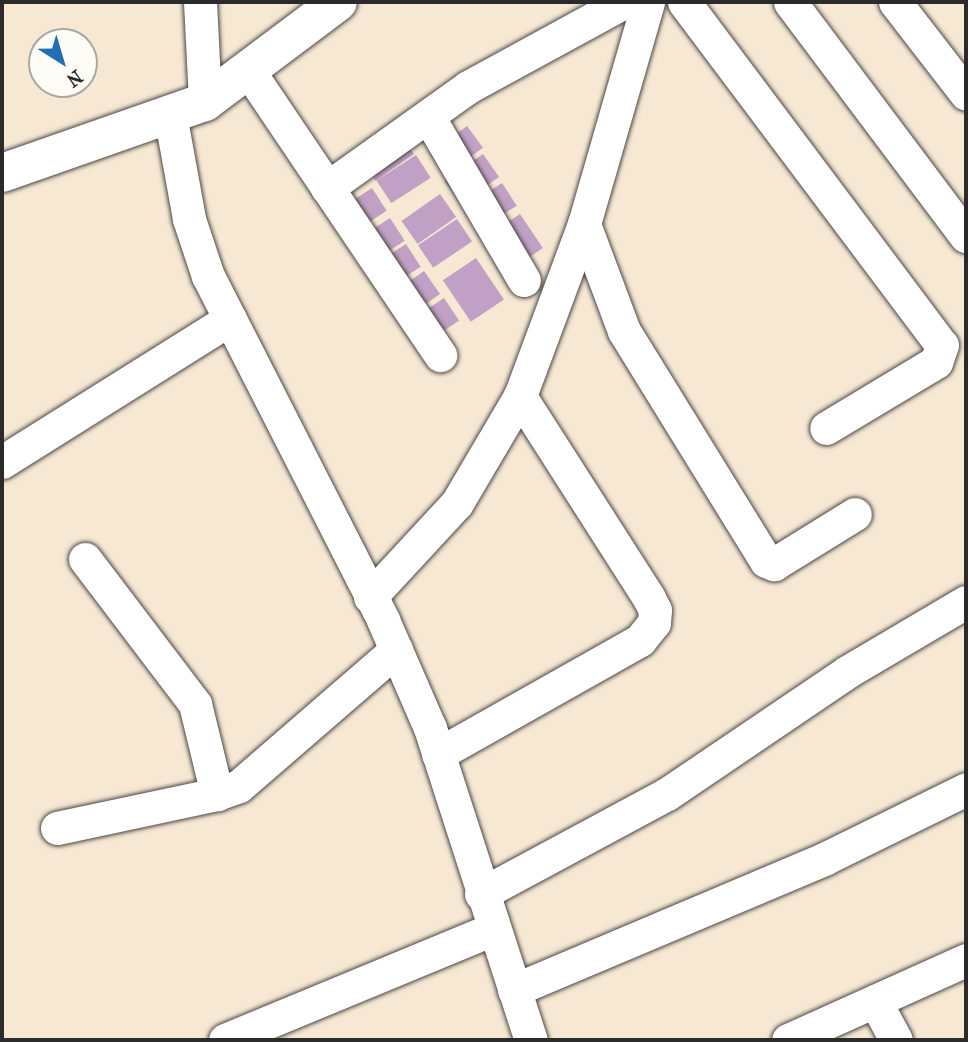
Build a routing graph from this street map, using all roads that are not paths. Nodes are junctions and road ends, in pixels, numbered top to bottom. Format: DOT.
graph roads {
  1 [pos="201,2"];
  2 [pos="338,2"];
  3 [pos="624,2"];
  4 [pos="648,2"];
  5 [pos="684,2"];
  6 [pos="790,2"];
  7 [pos="895,2"];
  8 [pos="248,70"];
  9 [pos="966,94"];
  10 [pos="205,102"];
  11 [pos="170,114"];
  12 [pos="428,116"];
  13 [pos="2,173"];
  14 [pos="327,188"];
  15 [pos="584,224"];
  16 [pos="966,236"];
  17 [pos="524,280"];
  18 [pos="230,318"];
  19 [pos="440,355"];
  20 [pos="520,396"];
  21 [pos="826,428"];
  22 [pos="2,462"];
  23 [pos="855,514"];
  24 [pos="85,559"];
  25 [pos="370,597"];
  26 [pos="966,602"];
  27 [pos="396,649"];
  28 [pos="438,754"];
  29 [pos="966,789"];
  30 [pos="216,794"];
  31 [pos="57,828"];
  32 [pos="481,894"];
  33 [pos="493,929"];
  34 [pos="966,961"];
  35 [pos="514,990"];
  36 [pos="875,1001"];
  37 [pos="264,1033"];
  38 [pos="225,1040"];
  39 [pos="531,1040"];
  40 [pos="789,1040"];
  41 [pos="896,1040"];
  1 -- 10 [label="street"];
  2 -- 8 [label="main road"];
  3 -- 12 [label="street"];
  4 -- 15 [label="street"];
  5 -- 21 [label="street"];
  6 -- 16 [label="street"];
  7 -- 9 [label="street"];
  8 -- 10 [label="main road"];
  8 -- 14 [label="street"];
  10 -- 11 [label="main road"];
  11 -- 13 [label="main road"];
  11 -- 18 [label="street"];
  12 -- 14 [label="street"];
  12 -- 17 [label="street"];
  14 -- 19 [label="street"];
  15 -- 20 [label="street"];
  15 -- 23 [label="street"];
  18 -- 22 [label="street"];
  18 -- 25 [label="street"];
  20 -- 25 [label="street"];
  20 -- 28 [label="street"];
  24 -- 30 [label="street"];
  25 -- 27 [label="street"];
  26 -- 32 [label="street"];
  27 -- 28 [label="street"];
  27 -- 30 [label="street"];
  28 -- 32 [label="street"];
  29 -- 35 [label="street"];
  30 -- 31 [label="street"];
  32 -- 33 [label="street"];
  33 -- 35 [label="street"];
  33 -- 37 [label="street"];
  34 -- 36 [label="street"];
  35 -- 39 [label="street"];
  36 -- 40 [label="street"];
  36 -- 41 [label="street"];
  37 -- 38 [label="street"];
}
